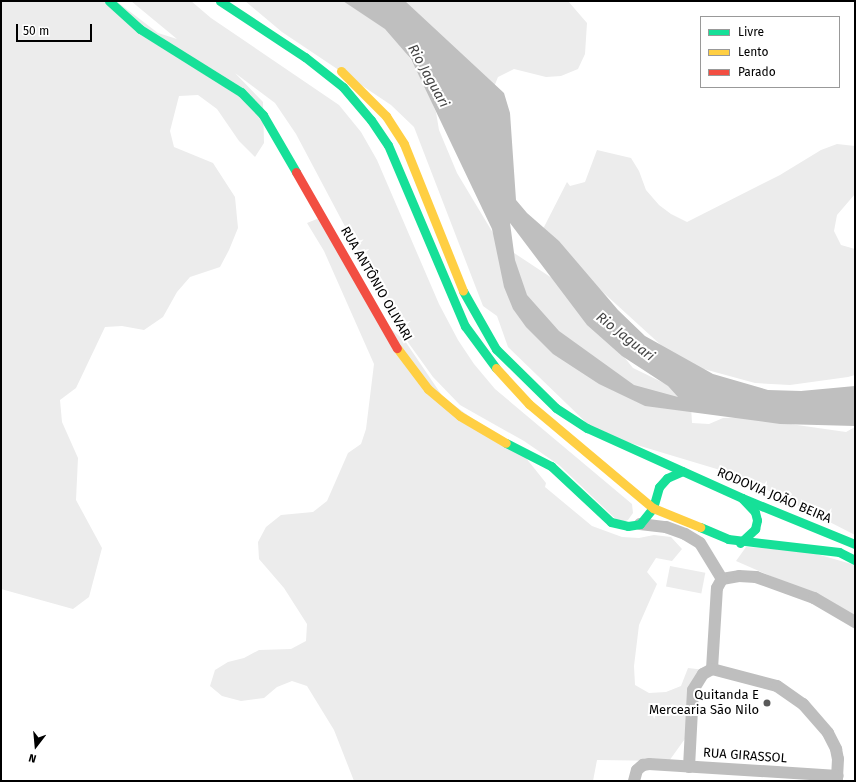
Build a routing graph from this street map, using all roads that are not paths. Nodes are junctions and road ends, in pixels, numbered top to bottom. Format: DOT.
graph roads {
  1 [pos="109,1"];
  2 [pos="220,1"];
  3 [pos="286,32"];
  4 [pos="319,55"];
  5 [pos="332,64"];
  6 [pos="683,471"];
  7 [pos="742,498"];
  8 [pos="653,508"];
  9 [pos="640,524"];
  10 [pos="740,543"];
  11 [pos="855,544"];
  12 [pos="855,560"];
  13 [pos="722,579"];
  14 [pos="855,622"];
  15 [pos="712,669"];
  16 [pos="689,766"];
  17 [pos="838,779"];
  18 [pos="634,781"];
  1 -- 9 [label="main road, RUA ANTÔNIO OLIVARI"];
  2 -- 8 [label="main road"];
  3 -- 4 [label="main road"];
  5 -- 6 [label="main road, RODOVIA JOÃO BEIRA"];
  6 -- 7 [label="main road, RODOVIA JOÃO BEIRA"];
  6 -- 8 [label="main road"];
  7 -- 10 [label="main road"];
  7 -- 11 [label="main road, RODOVIA JOÃO BEIRA"];
  8 -- 9 [label="main road"];
  8 -- 10 [label="main road"];
  9 -- 13 [label="street"];
  10 -- 12 [label="main road"];
  13 -- 14 [label="street"];
  13 -- 15 [label="street"];
  15 -- 16 [label="street"];
  15 -- 17 [label="street"];
  16 -- 17 [label="street, RUA GIRASSOL"];
  16 -- 18 [label="street, RUA GIRASSOL"];
}
